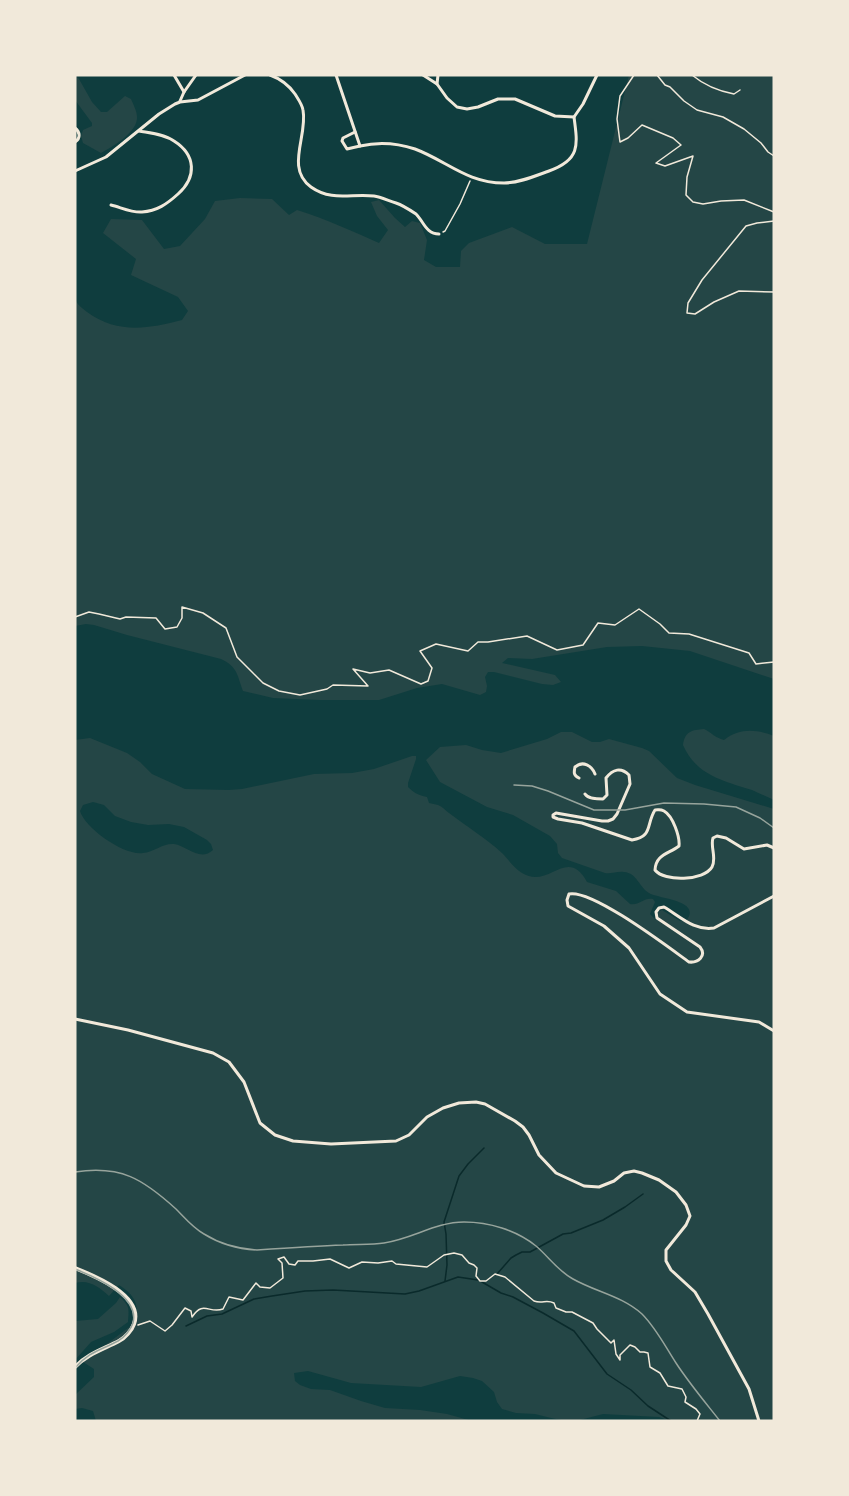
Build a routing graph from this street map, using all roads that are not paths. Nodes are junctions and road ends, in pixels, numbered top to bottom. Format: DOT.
graph roads {
  1 [pos="174,75"];
  2 [pos="196,75"];
  3 [pos="245,75"];
  4 [pos="270,75"];
  5 [pos="336,75"];
  6 [pos="423,75"];
  7 [pos="438,75"];
  8 [pos="597,75"];
  9 [pos="437,84"];
  10 [pos="184,93"];
  11 [pos="180,102"];
  12 [pos="574,117"];
  13 [pos="75,128"];
  14 [pos="139,130"];
  15 [pos="355,132"];
  16 [pos="75,142"];
  17 [pos="360,146"];
  18 [pos="75,171"];
  19 [pos="111,205"];
  20 [pos="439,234"];
  21 [pos="595,774"];
  22 [pos="579,778"];
  23 [pos="585,794"];
  24 [pos="774,848"];
  25 [pos="774,896"];
  26 [pos="75,1019"];
  27 [pos="774,1031"];
  28 [pos="75,1268"];
  29 [pos="75,1367"];
  30 [pos="759,1421"];
  1 -- 10 [label="street"];
  2 -- 10 [label="street"];
  3 -- 11 [label="street"];
  4 -- 20 [label="street"];
  5 -- 15 [label="street"];
  6 -- 9 [label="street"];
  7 -- 9 [label="street"];
  8 -- 12 [label="street"];
  9 -- 12 [label="street"];
  10 -- 11 [label="street"];
  11 -- 14 [label="street"];
  12 -- 17 [label="street"];
  13 -- 16 [label="street"];
  14 -- 18 [label="street"];
  14 -- 19 [label="street"];
  15 -- 17 [label="street"];
  15 -- 17 [label="street"];
  21 -- 22 [label="street"];
  23 -- 24 [label="street"];
  25 -- 27 [label="street"];
  26 -- 30 [label="street"];
  28 -- 29 [label="street"];
}
